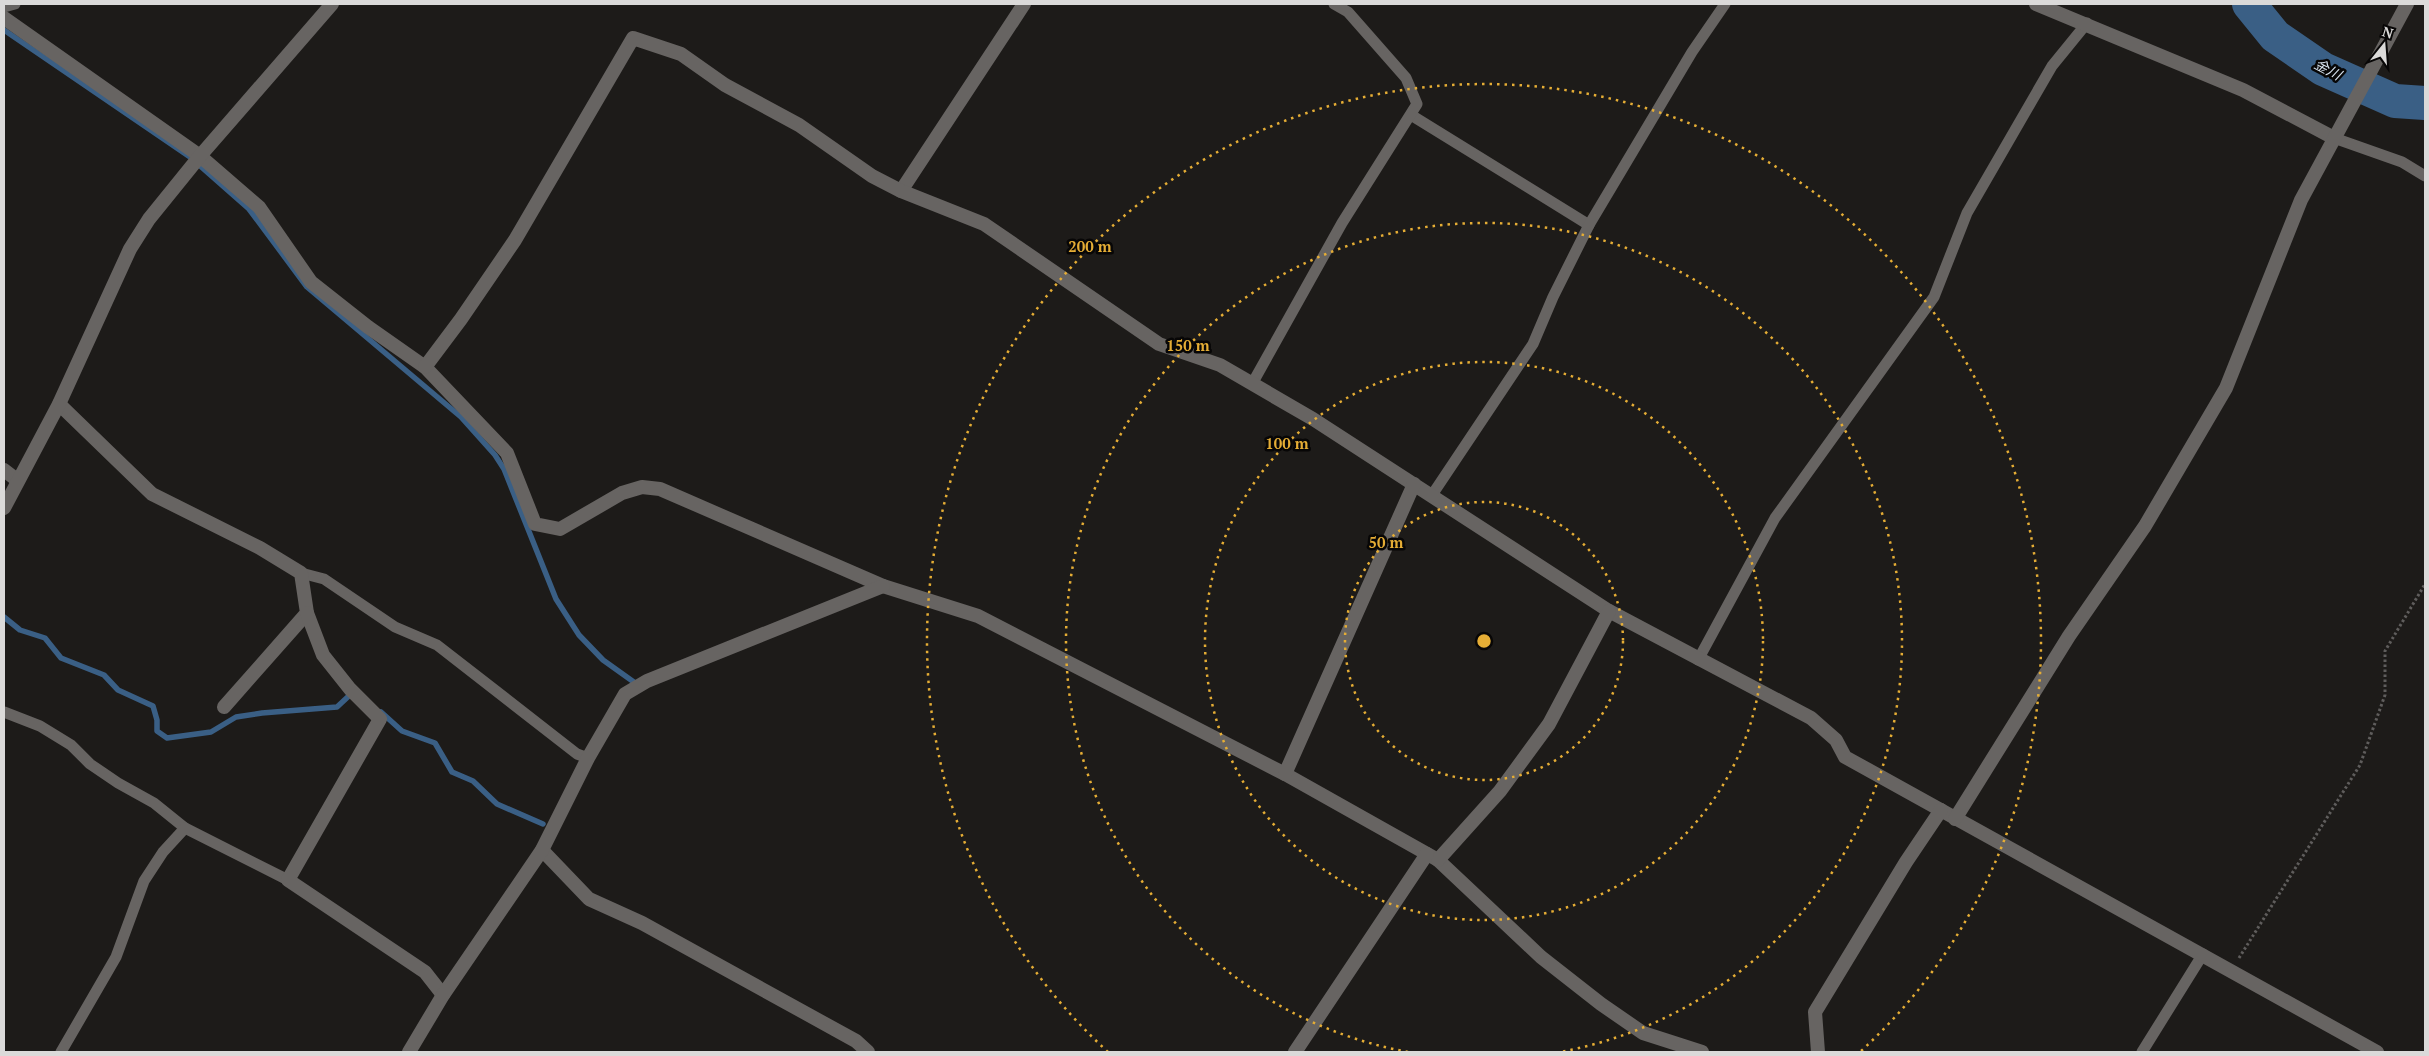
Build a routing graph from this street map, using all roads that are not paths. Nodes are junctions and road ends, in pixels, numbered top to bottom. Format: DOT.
graph roads {
  1 [pos="15,4"];
  2 [pos="332,4"];
  3 [pos="1024,4"];
  4 [pos="1334,4"];
  5 [pos="1725,4"];
  6 [pos="2036,4"];
  7 [pos="2407,4"];
  8 [pos="4,7"];
  9 [pos="4,18"];
  10 [pos="2087,23"];
  11 [pos="1411,115"];
  12 [pos="2334,138"];
  13 [pos="200,157"];
  14 [pos="2425,176"];
  15 [pos="901,191"];
  16 [pos="1589,224"];
  17 [pos="425,367"];
  18 [pos="1252,384"];
  19 [pos="59,404"];
  20 [pos="4,470"];
  21 [pos="18,480"];
  22 [pos="1414,484"];
  23 [pos="1432,496"];
  24 [pos="4,508"];
  25 [pos="301,573"];
  26 [pos="883,586"];
  27 [pos="1608,611"];
  28 [pos="307,613"];
  29 [pos="1698,660"];
  30 [pos="224,707"];
  31 [pos="4,712"];
  32 [pos="588,758"];
  33 [pos="1285,774"];
  34 [pos="1941,810"];
  35 [pos="1956,819"];
  36 [pos="185,828"];
  37 [pos="542,850"];
  38 [pos="1433,857"];
  39 [pos="288,880"];
  40 [pos="2202,954"];
  41 [pos="443,995"];
  42 [pos="61,1052"];
  43 [pos="409,1052"];
  44 [pos="868,1052"];
  45 [pos="1295,1052"];
  46 [pos="1702,1052"];
  47 [pos="1818,1052"];
  48 [pos="2142,1052"];
  49 [pos="2377,1052"];
  1 -- 8 [label="lane"];
  2 -- 13 [label="street"];
  3 -- 15 [label="street"];
  4 -- 11 [label="lane"];
  5 -- 16 [label="lane"];
  6 -- 10 [label="street"];
  7 -- 12 [label="street"];
  9 -- 13 [label="street"];
  10 -- 12 [label="street"];
  10 -- 29 [label="lane"];
  11 -- 16 [label="lane"];
  11 -- 18 [label="lane"];
  12 -- 14 [label="lane"];
  12 -- 35 [label="street"];
  13 -- 17 [label="street"];
  13 -- 19 [label="street"];
  15 -- 17 [label="street"];
  15 -- 18 [label="street"];
  16 -- 23 [label="lane"];
  17 -- 26 [label="street"];
  18 -- 22 [label="street"];
  19 -- 21 [label="street"];
  19 -- 25 [label="street"];
  20 -- 21 [label="street"];
  21 -- 24 [label="street"];
  22 -- 23 [label="street"];
  22 -- 33 [label="street"];
  23 -- 27 [label="street"];
  25 -- 28 [label="street"];
  25 -- 32 [label="lane"];
  26 -- 32 [label="street"];
  26 -- 33 [label="street"];
  27 -- 29 [label="street"];
  27 -- 38 [label="street"];
  28 -- 30 [label="street"];
  28 -- 39 [label="street"];
  29 -- 34 [label="street"];
  31 -- 36 [label="lane"];
  32 -- 37 [label="street"];
  33 -- 38 [label="street"];
  34 -- 35 [label="street"];
  34 -- 47 [label="street"];
  35 -- 40 [label="street"];
  36 -- 39 [label="lane"];
  36 -- 42 [label="lane"];
  37 -- 41 [label="street"];
  37 -- 44 [label="street"];
  38 -- 45 [label="street"];
  38 -- 46 [label="street"];
  39 -- 41 [label="street"];
  40 -- 48 [label="lane"];
  40 -- 49 [label="street"];
  41 -- 43 [label="street"];
}
